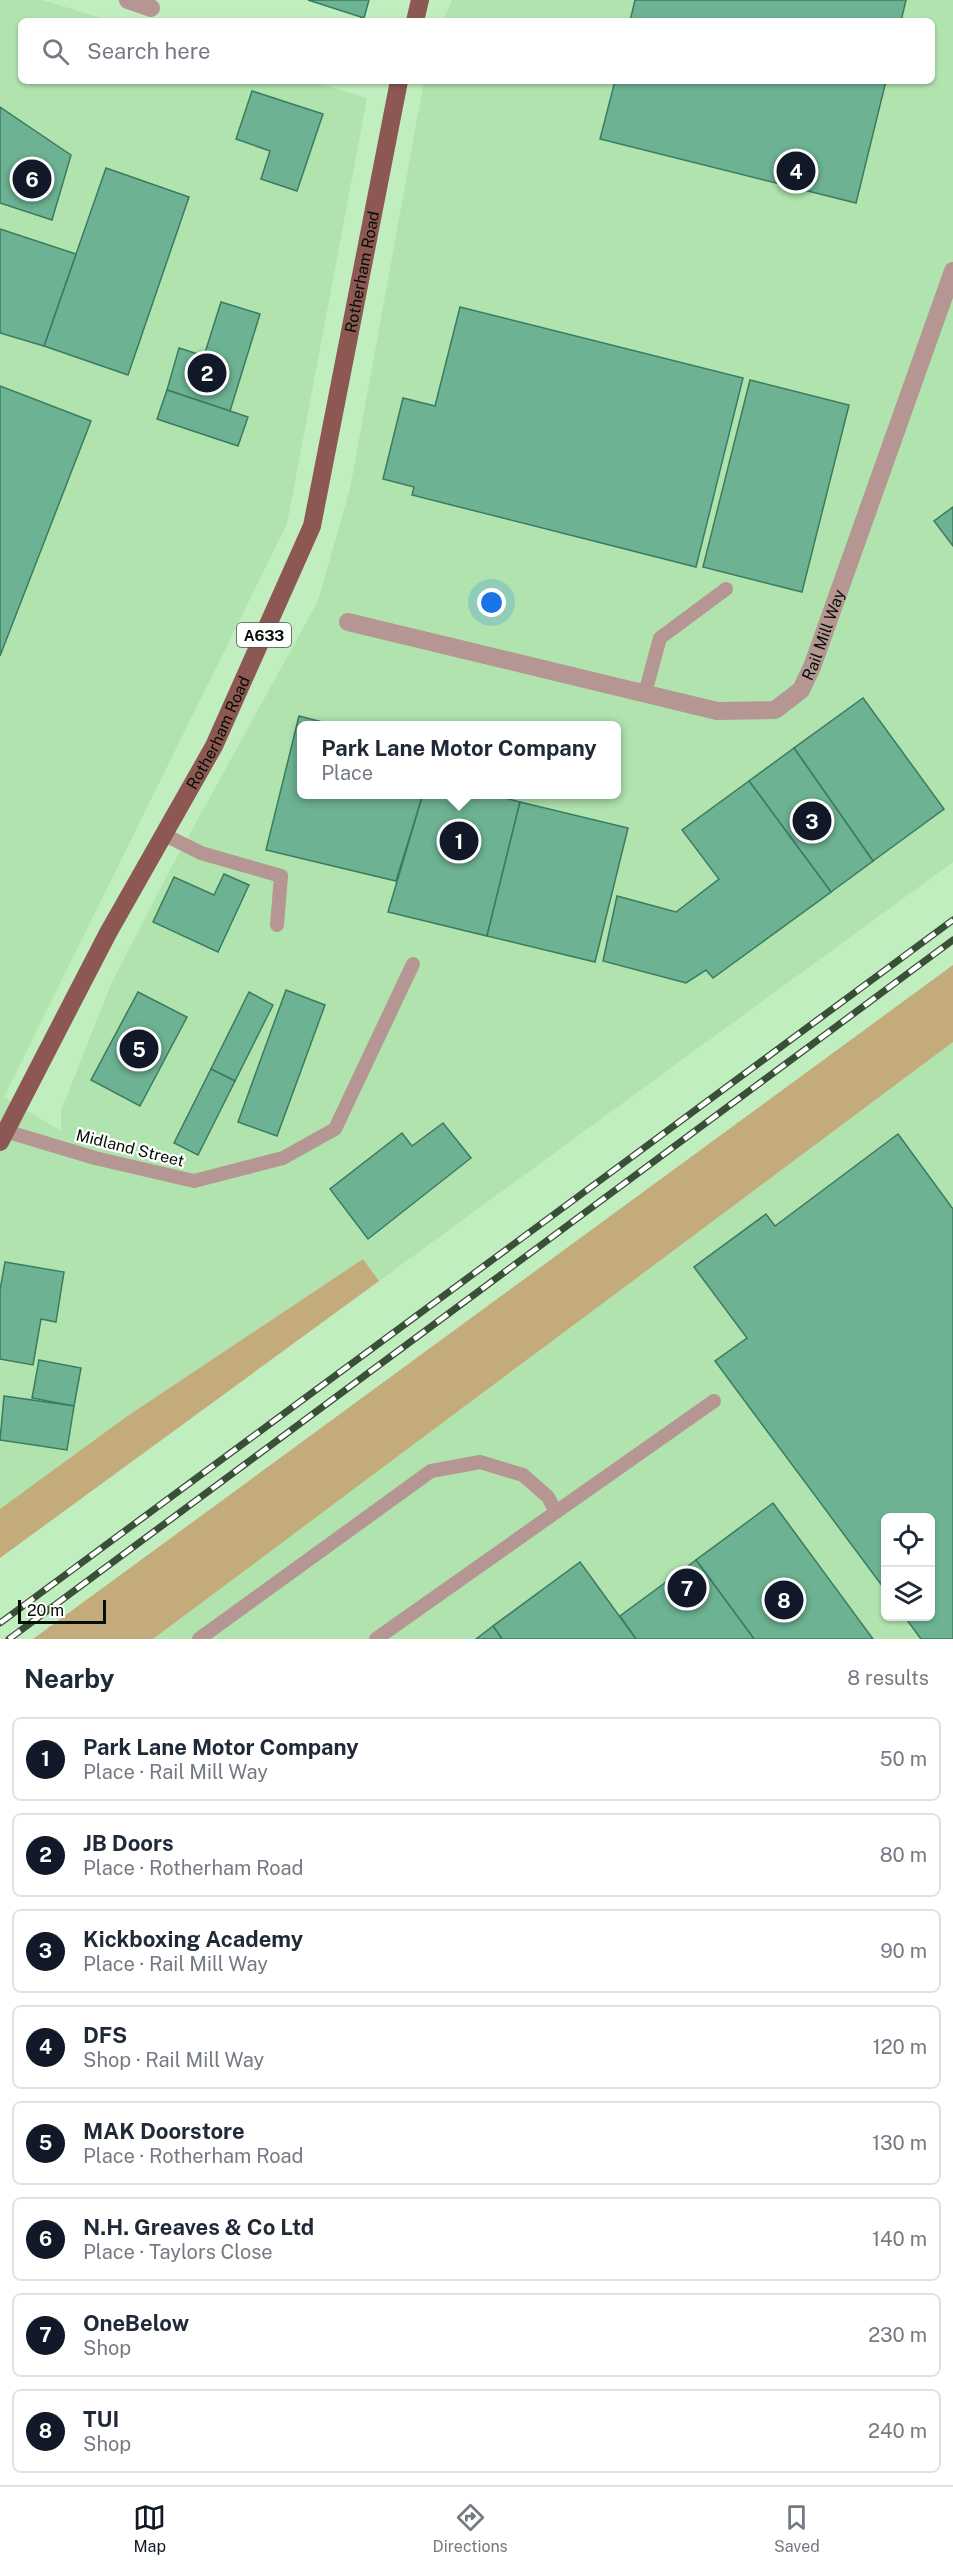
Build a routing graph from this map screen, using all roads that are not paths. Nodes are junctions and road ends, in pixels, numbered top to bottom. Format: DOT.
graph roads {
  1 [pos="128,0"];
  2 [pos="420,0"];
  3 [pos="151,8"];
  4 [pos="416,18"];
  5 [pos="398,84"];
  6 [pos="953,271"];
  7 [pos="726,589"];
  8 [pos="348,622"];
  9 [pos="645,693"];
  10 [pos="163,834"];
  11 [pos="277,925"];
  12 [pos="413,964"];
  13 [pos="2,1137"];
  14 [pos="714,1401"];
  15 [pos="556,1512"];
  16 [pos="199,1639"];
  17 [pos="376,1639"];
  1 -- 3 [label="street"];
  2 -- 4 [label="main road"];
  5 -- 10 [label="main road, Rotherham Road / A633"];
  6 -- 9 [label="street, Rail Mill Way"];
  7 -- 9 [label="lane"];
  8 -- 9 [label="street, Rail Mill Way"];
  10 -- 11 [label="lane"];
  10 -- 13 [label="main road, Rotherham Road / A633"];
  12 -- 13 [label="lane, Midland Street"];
  14 -- 15 [label="lane"];
  15 -- 16 [label="lane"];
  15 -- 17 [label="lane"];
}
